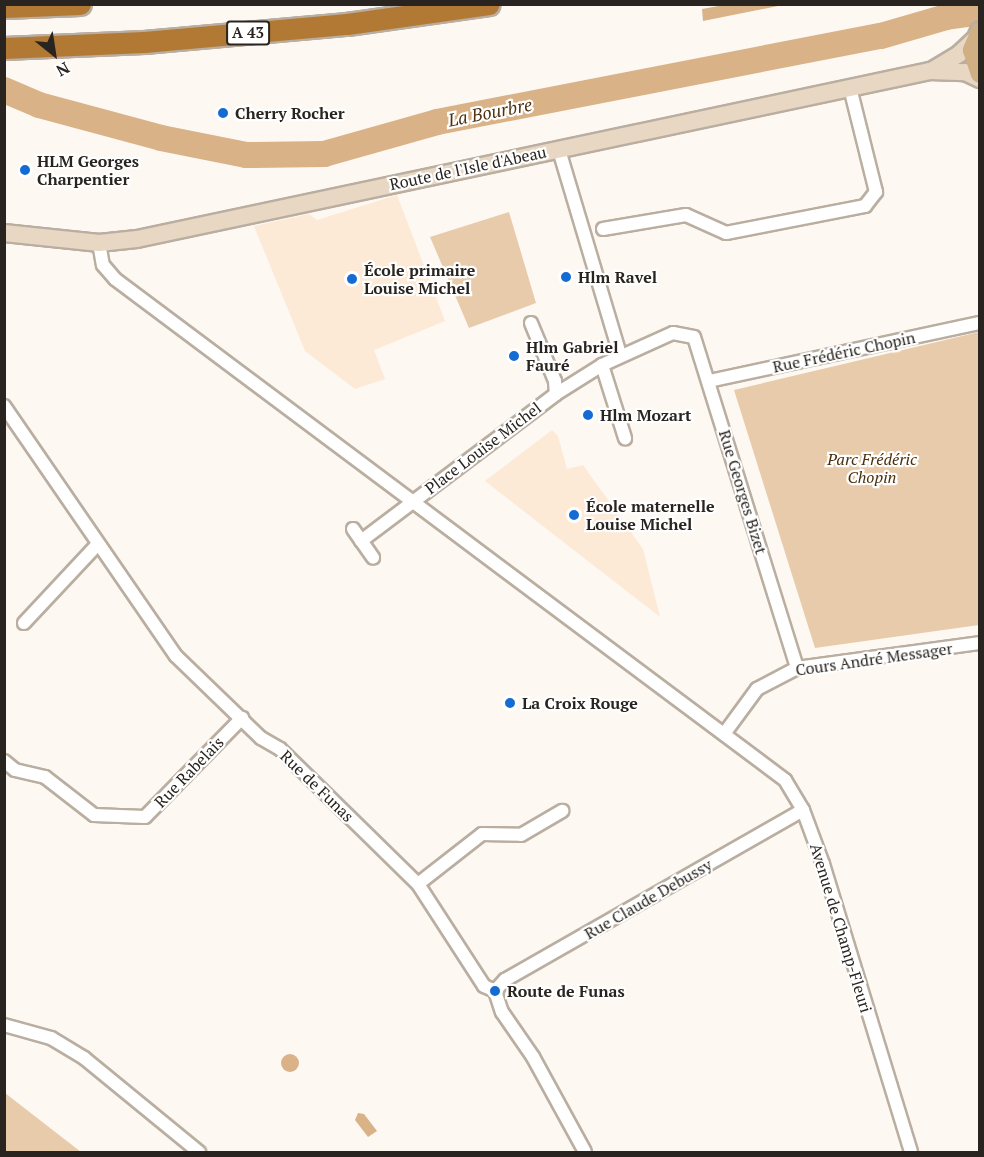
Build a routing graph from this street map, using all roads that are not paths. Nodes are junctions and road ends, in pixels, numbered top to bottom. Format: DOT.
graph roads {
  1 [pos="80,4"];
  2 [pos="489,4"];
  3 [pos="4,7"];
  4 [pos="977,35"];
  5 [pos="4,48"];
  6 [pos="930,71"];
  7 [pos="980,77"];
  8 [pos="850,88"];
  9 [pos="559,150"];
  10 [pos="603,229"];
  11 [pos="4,233"];
  12 [pos="99,243"];
  13 [pos="531,323"];
  14 [pos="980,323"];
  15 [pos="673,333"];
  16 [pos="620,356"];
  17 [pos="602,365"];
  18 [pos="708,381"];
  19 [pos="555,394"];
  20 [pos="4,406"];
  21 [pos="625,438"];
  22 [pos="411,501"];
  23 [pos="353,530"];
  24 [pos="361,541"];
  25 [pos="98,544"];
  26 [pos="373,558"];
  27 [pos="24,623"];
  28 [pos="980,644"];
  29 [pos="796,668"];
  30 [pos="242,718"];
  31 [pos="724,734"];
  32 [pos="4,761"];
  33 [pos="803,810"];
  34 [pos="562,812"];
  35 [pos="418,884"];
  36 [pos="495,991"];
  37 [pos="4,1025"];
  38 [pos="199,1152"];
  39 [pos="585,1152"];
  40 [pos="911,1152"];
  1 -- 3 [label="highway"];
  2 -- 5 [label="highway, A 43"];
  4 -- 6 [label="street, Route de l'Isle d'Abeau"];
  4 -- 7 [label="main road"];
  6 -- 7 [label="street, Route de l'Isle d'Abeau"];
  6 -- 8 [label="street, Route de l'Isle d'Abeau"];
  8 -- 9 [label="street, Route de l'Isle d'Abeau"];
  8 -- 10 [label="street"];
  9 -- 12 [label="street, Route de l'Isle d'Abeau"];
  9 -- 16 [label="street"];
  11 -- 12 [label="street, Route de l'Isle d'Abeau"];
  12 -- 22 [label="street, Avenue de Champ-Fleuri"];
  13 -- 19 [label="street"];
  14 -- 18 [label="street, Rue Frédéric Chopin"];
  15 -- 16 [label="street, Place Louise Michel"];
  15 -- 18 [label="street, Rue Georges Bizet"];
  16 -- 17 [label="street, Place Louise Michel"];
  17 -- 19 [label="street, Place Louise Michel"];
  17 -- 21 [label="street"];
  18 -- 29 [label="street, Rue Georges Bizet"];
  19 -- 22 [label="street, Place Louise Michel"];
  20 -- 25 [label="street, Rue de Funas"];
  22 -- 24 [label="street, Place Louise Michel"];
  22 -- 31 [label="street, Avenue de Champ-Fleuri"];
  23 -- 24 [label="street"];
  24 -- 26 [label="street"];
  25 -- 27 [label="street"];
  25 -- 30 [label="street, Rue de Funas"];
  28 -- 29 [label="street, Cours André Messager"];
  29 -- 31 [label="street, Cours André Messager"];
  30 -- 32 [label="street, Rue Rabelais"];
  30 -- 35 [label="street, Rue de Funas"];
  31 -- 33 [label="street, Avenue de Champ-Fleuri"];
  33 -- 36 [label="street, Rue Claude Debussy"];
  33 -- 40 [label="street, Avenue de Champ-Fleuri"];
  34 -- 35 [label="street"];
  35 -- 36 [label="street, Rue de Funas"];
  36 -- 39 [label="street, Rue de Funas"];
  37 -- 38 [label="street"];
}
